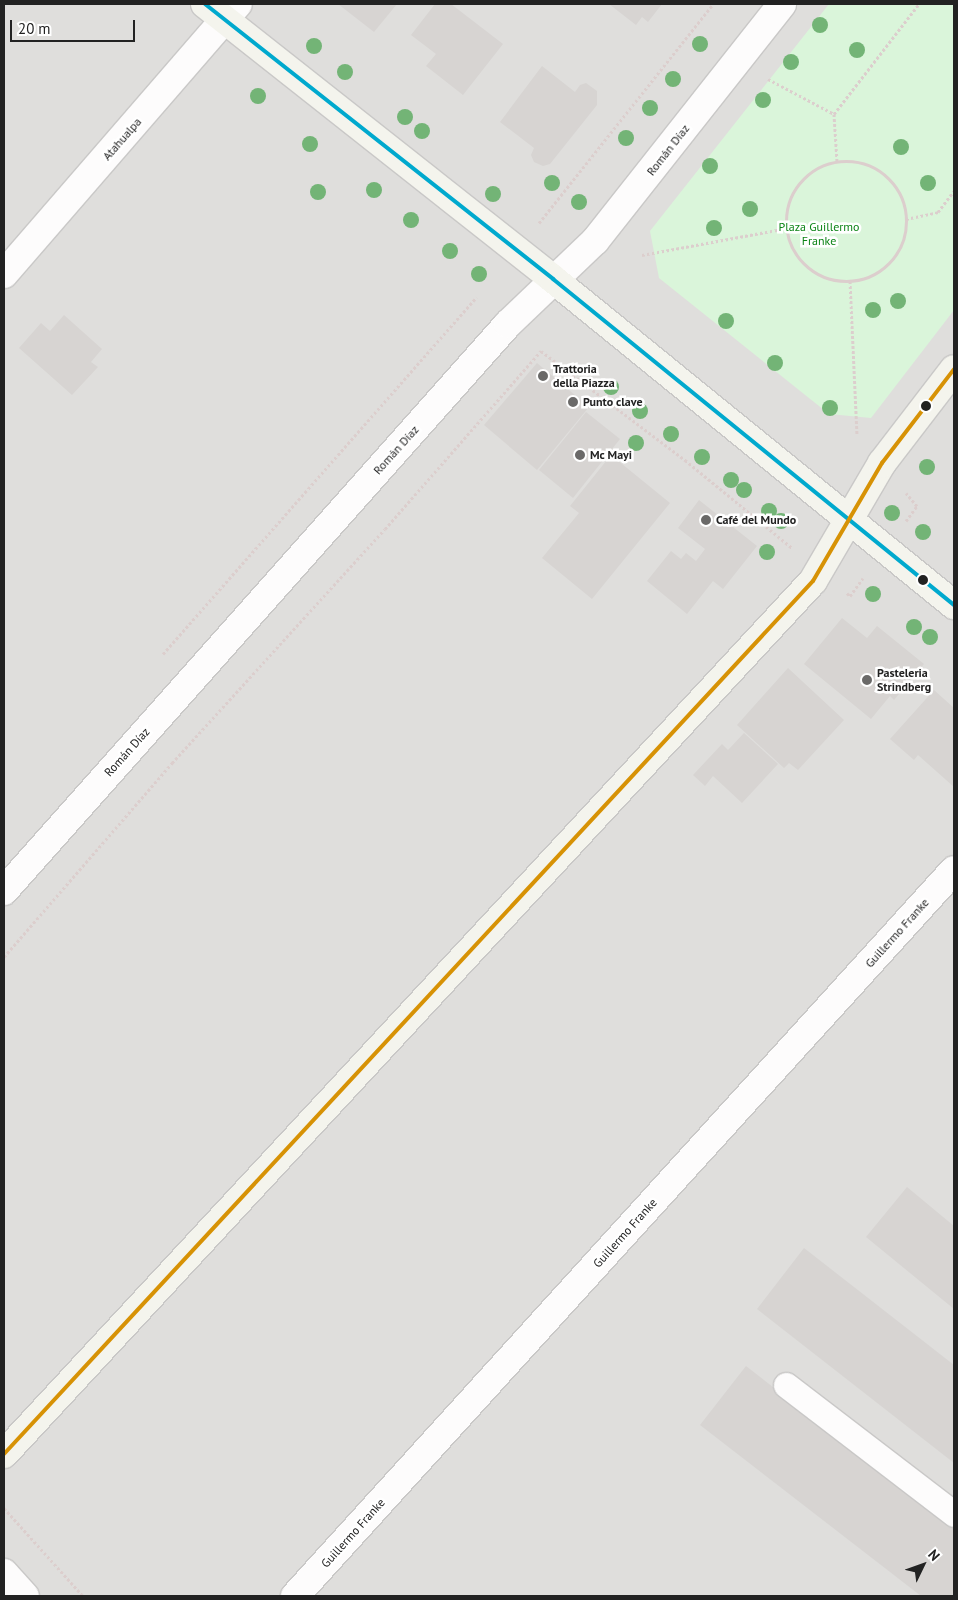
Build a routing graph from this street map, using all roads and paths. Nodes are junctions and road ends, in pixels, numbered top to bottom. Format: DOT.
graph roads {
  1 [pos="713,4"];
  2 [pos="782,4"];
  3 [pos="919,4"];
  4 [pos="222,9"];
  5 [pos="737,63"];
  6 [pos="834,114"];
  7 [pos="837,161"];
  8 [pos="954,191"];
  9 [pos="906,219"];
  10 [pos="788,228"];
  11 [pos="516,250"];
  12 [pos="642,255"];
  13 [pos="4,274"];
  14 [pos="552,279"];
  15 [pos="850,280"];
  16 [pos="477,297"];
  17 [pos="954,369"];
  18 [pos="882,462"];
  19 [pos="849,518"];
  20 [pos="821,570"];
  21 [pos="850,596"];
  22 [pos="954,605"];
  23 [pos="162,655"];
  24 [pos="954,870"];
  25 [pos="4,891"];
  26 [pos="4,958"];
  27 [pos="786,1385"];
  28 [pos="4,1454"];
  29 [pos="4,1508"];
  30 [pos="954,1514"];
  31 [pos="4,1573"];
  32 [pos="25,1596"];
  33 [pos="83,1596"];
  34 [pos="295,1596"];
  1 -- 11 [label="path"];
  2 -- 5 [label="street, Román Díaz"];
  3 -- 6 [label="path"];
  4 -- 11 [label="street"];
  4 -- 13 [label="street, Atahualpa"];
  5 -- 6 [label="path"];
  5 -- 14 [label="street, Román Díaz"];
  6 -- 7 [label="path"];
  7 -- 9 [label="path"];
  7 -- 10 [label="path"];
  8 -- 9 [label="path"];
  9 -- 15 [label="path"];
  10 -- 12 [label="path"];
  10 -- 15 [label="path"];
  11 -- 14 [label="street"];
  14 -- 19 [label="street"];
  14 -- 25 [label="street, Román Díaz"];
  15 -- 18 [label="path"];
  16 -- 23 [label="path"];
  17 -- 18 [label="street"];
  18 -- 19 [label="street"];
  19 -- 20 [label="street"];
  19 -- 22 [label="street"];
  20 -- 21 [label="path"];
  20 -- 26 [label="path"];
  20 -- 28 [label="street"];
  24 -- 34 [label="street, Guillermo Franke"];
  27 -- 30 [label="lane"];
  29 -- 33 [label="path"];
  31 -- 32 [label="street"];
}
